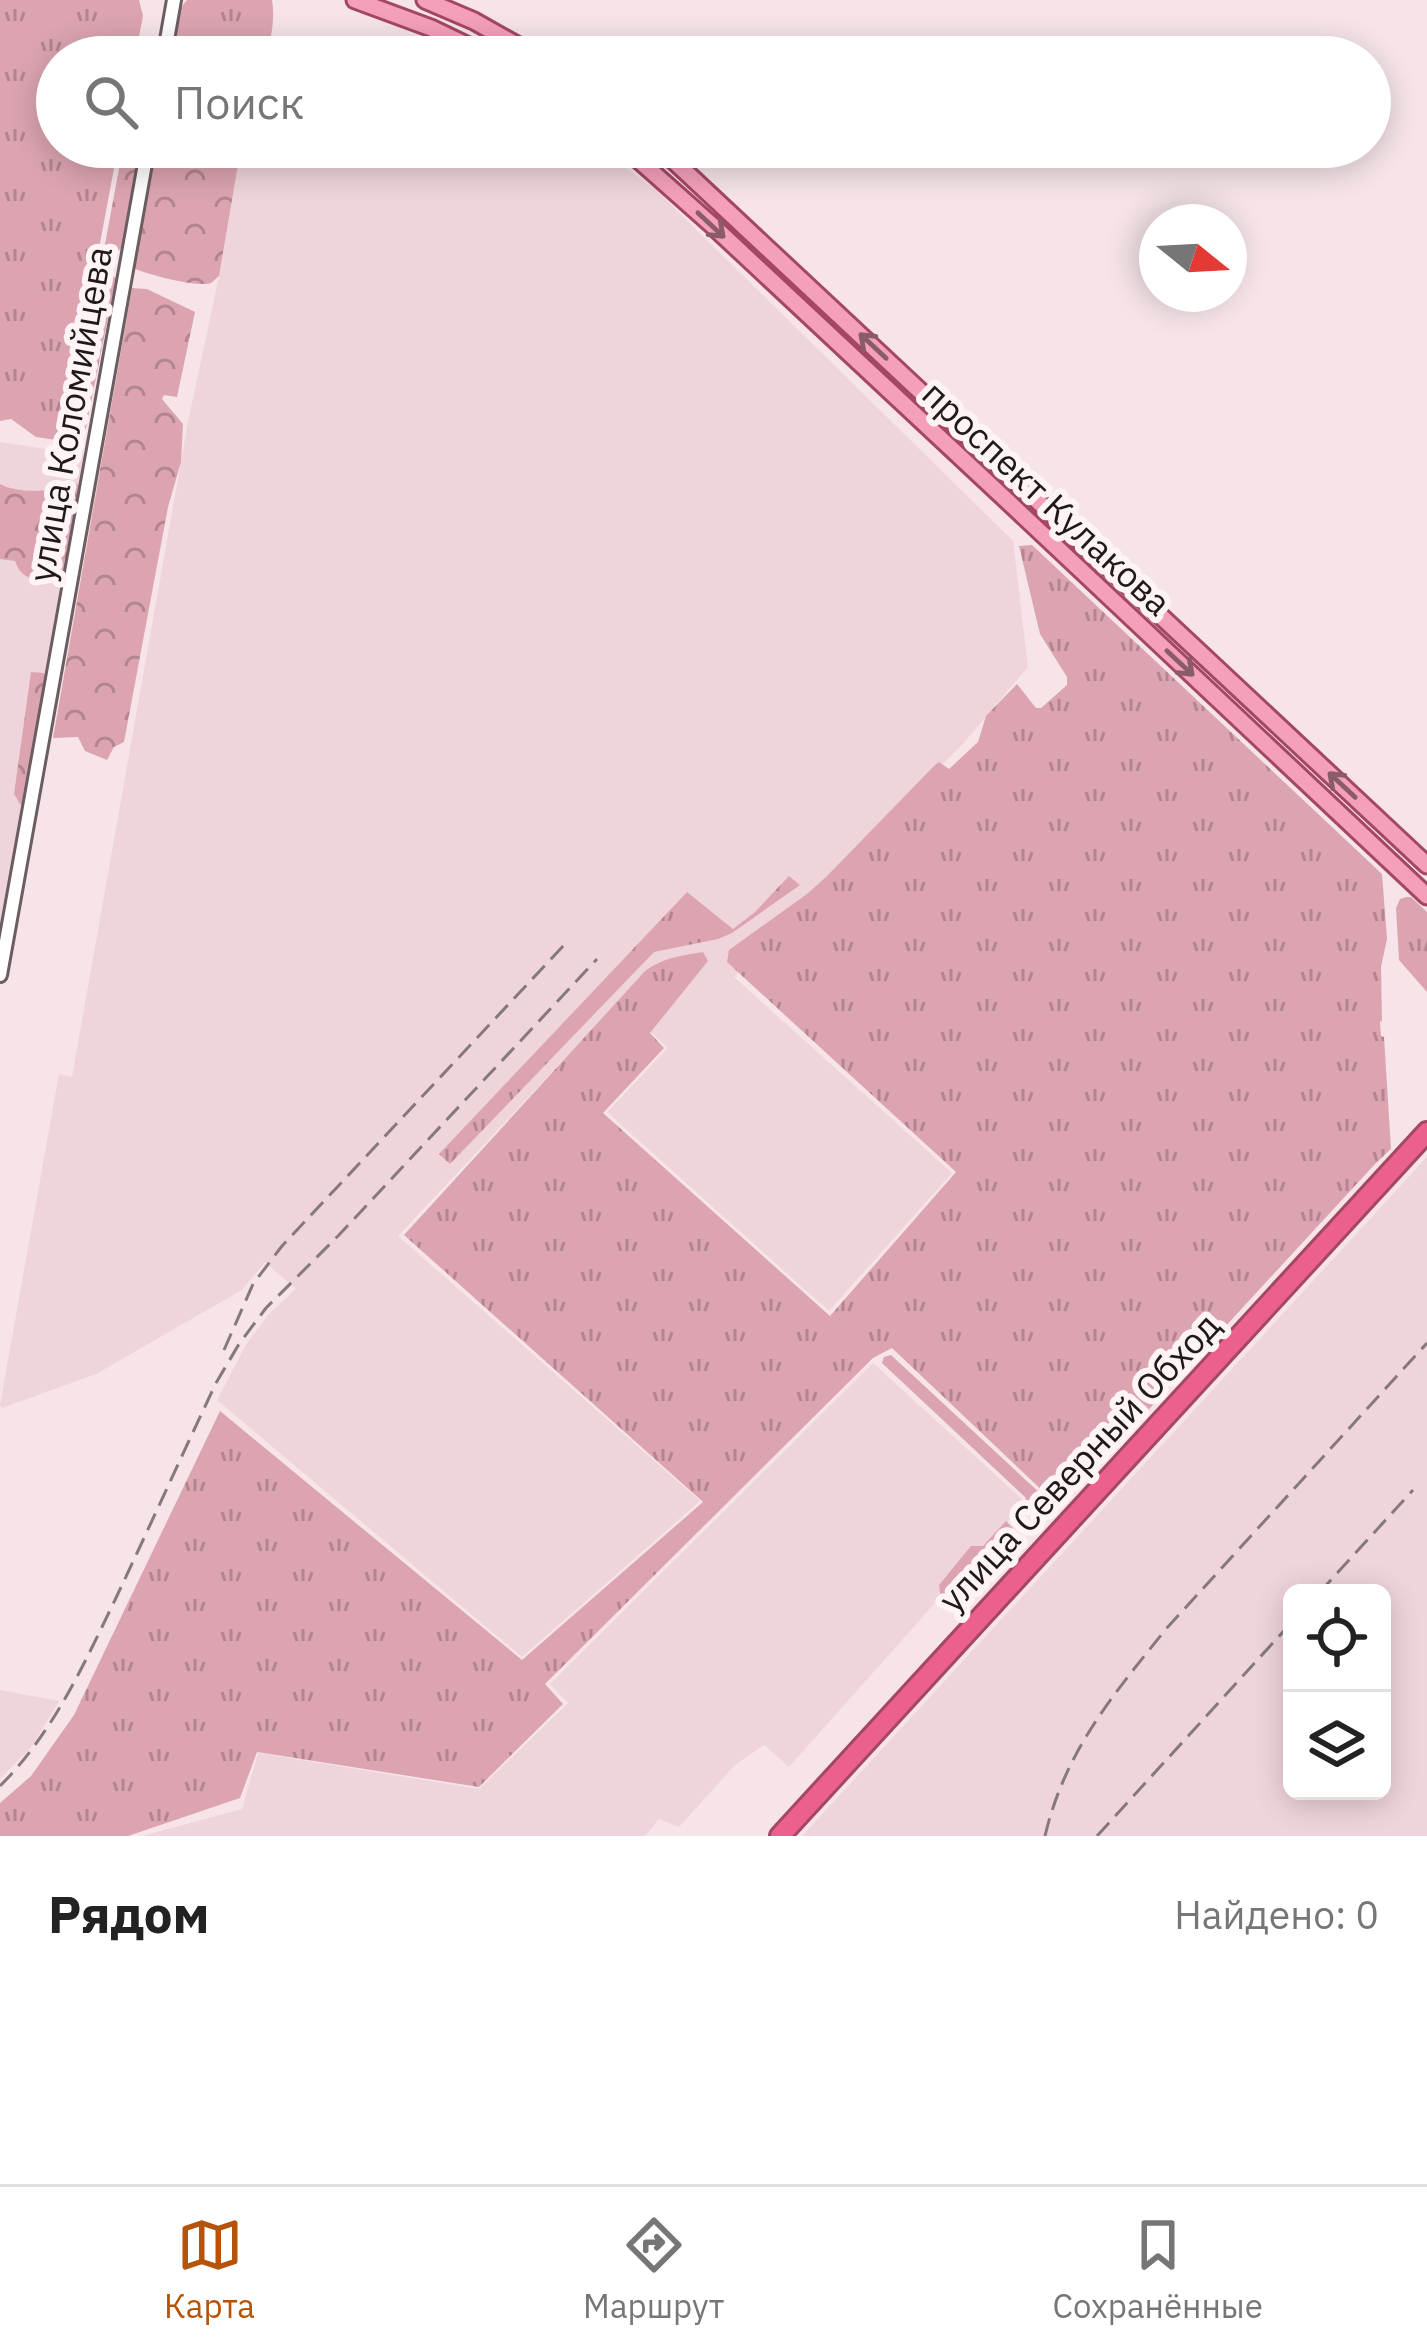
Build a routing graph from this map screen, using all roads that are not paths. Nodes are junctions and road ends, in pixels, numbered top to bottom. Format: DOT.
graph roads {
  1 [pos="355,0"];
  2 [pos="425,0"];
  3 [pos="175,1"];
  4 [pos="168,36"];
  5 [pos="448,36"];
  6 [pos="501,36"];
  7 [pos="144,168"];
  8 [pos="648,168"];
  9 [pos="681,168"];
  10 [pos="1427,865"];
  11 [pos="1427,896"];
  12 [pos="0,975"];
  13 [pos="1427,1132"];
  14 [pos="780,1836"];
  1 -- 5 [label="main road"];
  2 -- 6 [label="main road"];
  3 -- 4 [label="street"];
  7 -- 12 [label="street, улица Коломийцева"];
  8 -- 11 [label="main road, проспект Кулакова, one-way"];
  10 -- 9 [label="main road, проспект Кулакова, one-way"];
  13 -- 14 [label="highway, улица Северный Обход"];
}
